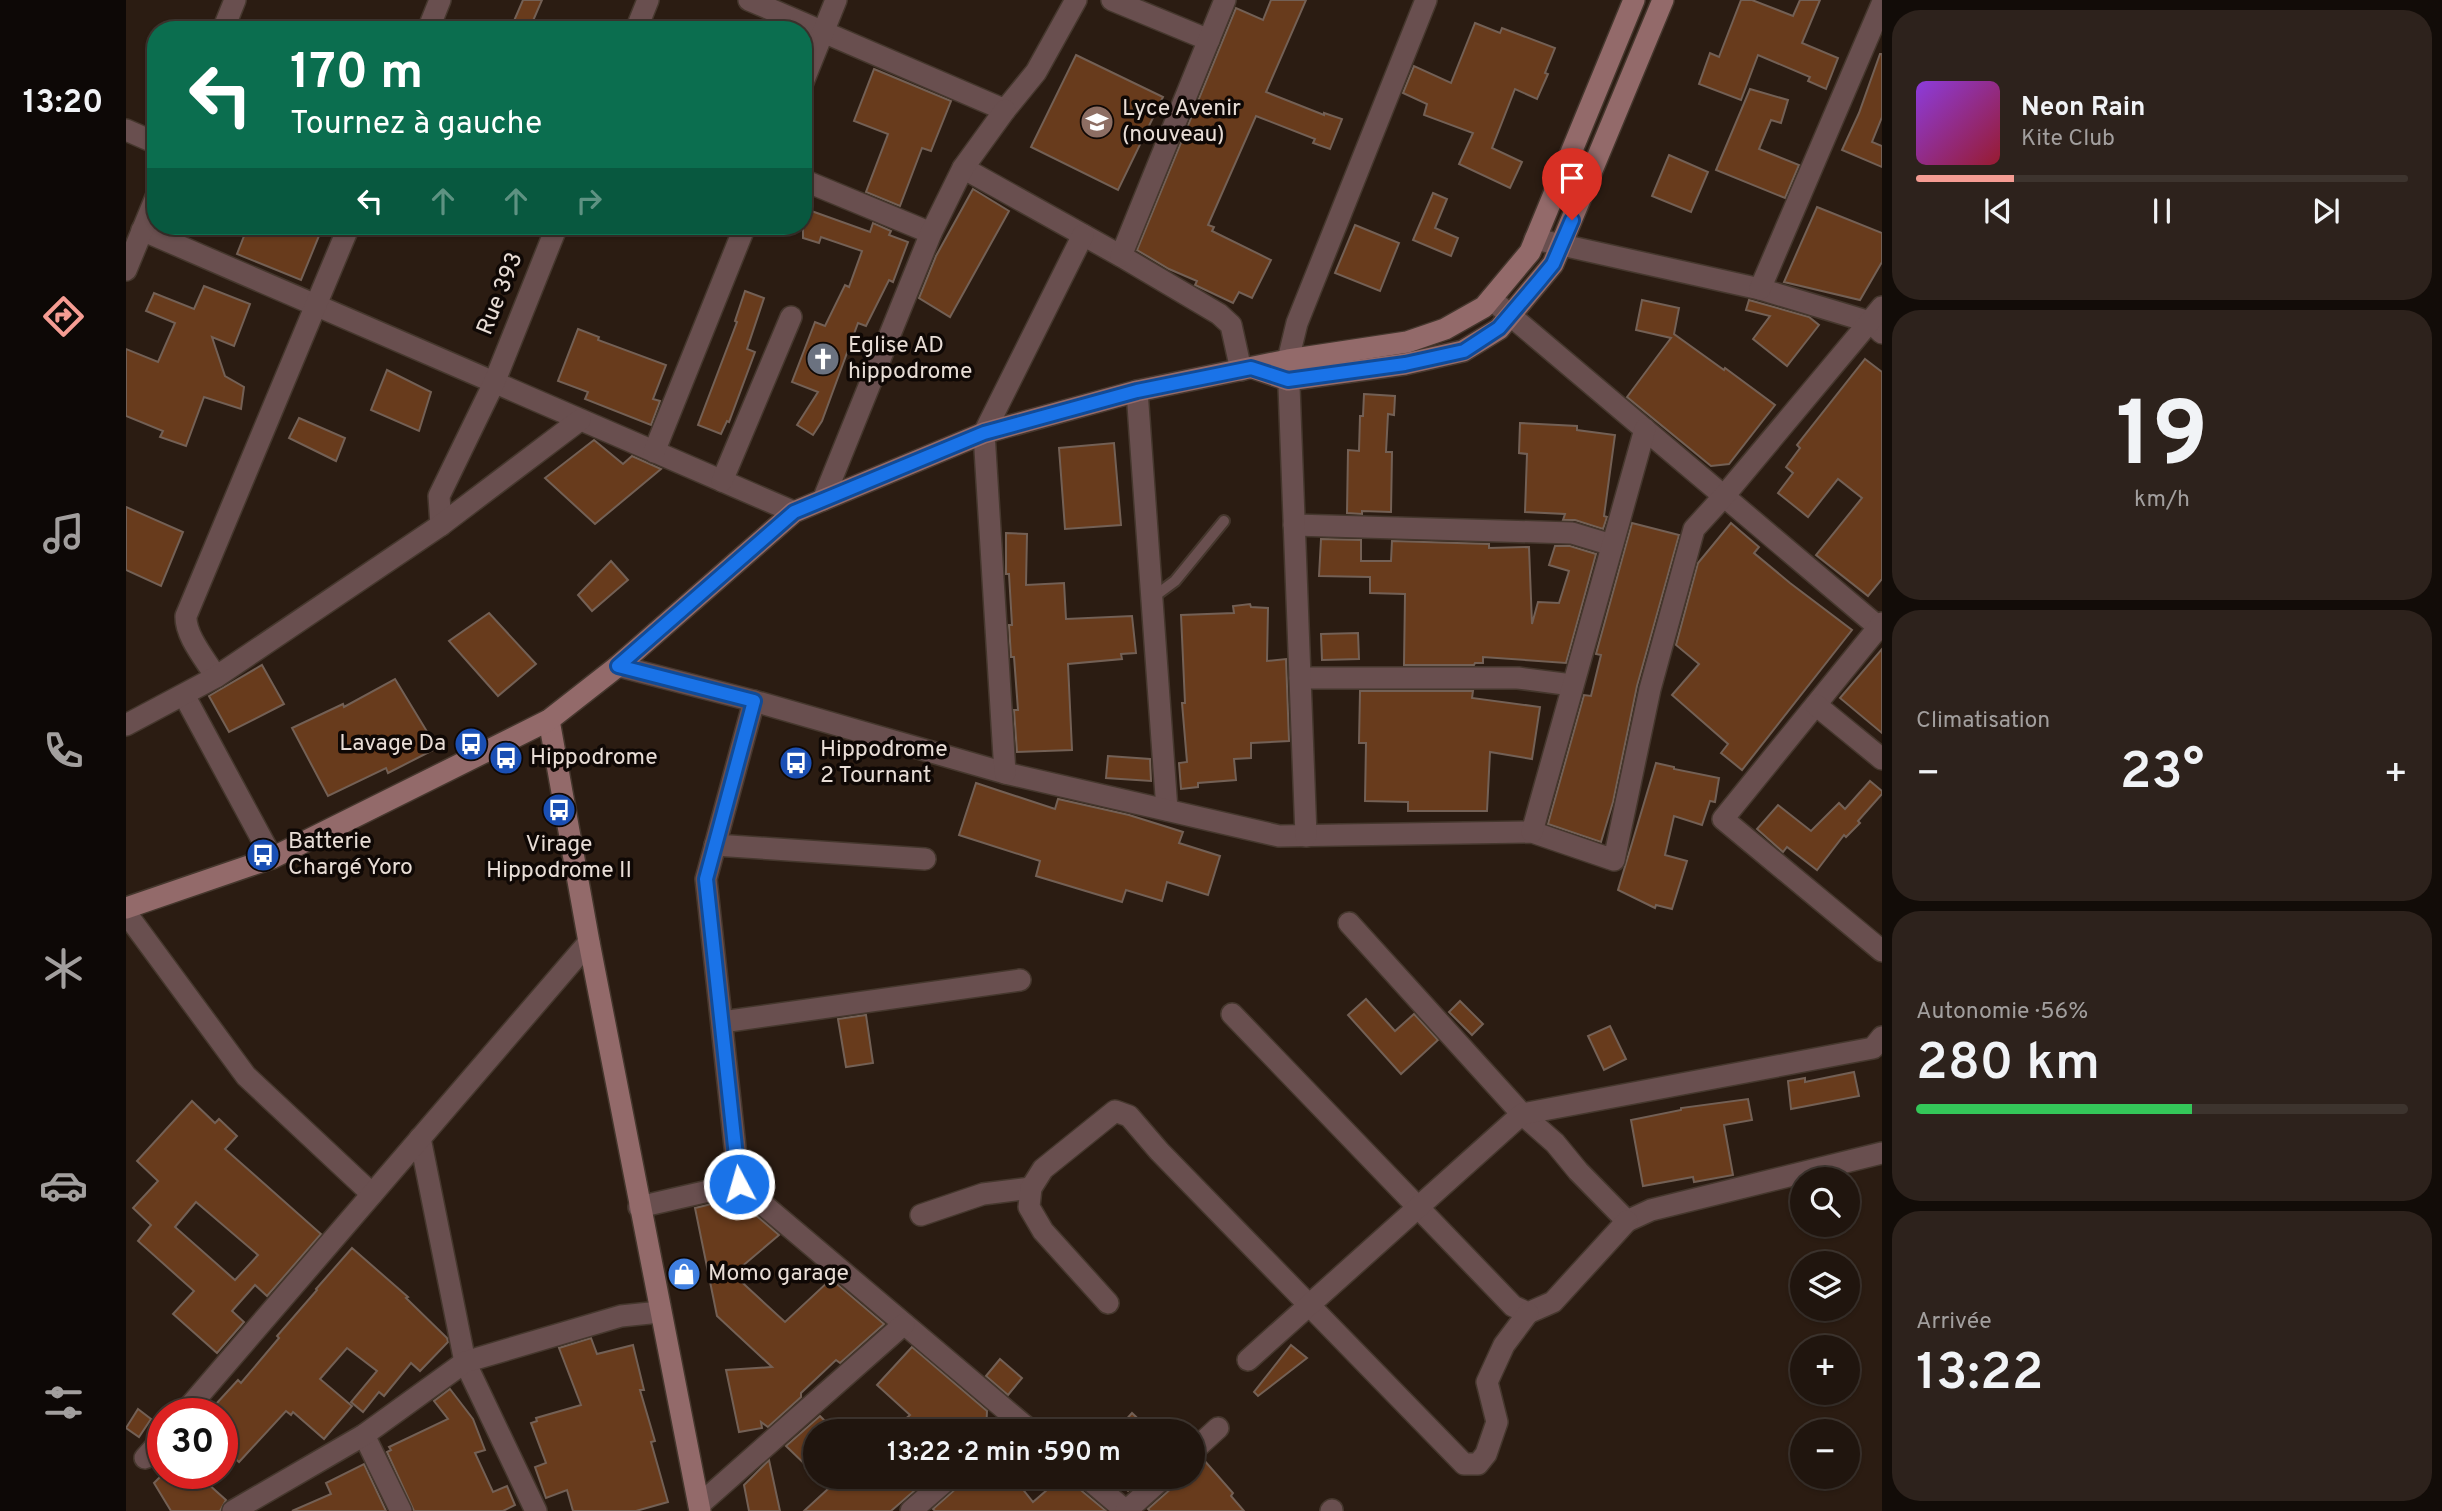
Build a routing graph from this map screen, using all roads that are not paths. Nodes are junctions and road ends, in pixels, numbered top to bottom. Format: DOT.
graph roads {
  1 [pos="235,0"];
  2 [pos="440,0"];
  3 [pos="649,0"];
  4 [pos="749,0"];
  5 [pos="836,0"];
  6 [pos="1076,0"];
  7 [pos="1112,0"];
  8 [pos="1225,0"];
  9 [pos="1426,0"];
  10 [pos="1634,0"];
  11 [pos="1662,0"];
  12 [pos="1882,4"];
  13 [pos="227,21"];
  14 [pos="432,21"];
  15 [pos="640,21"];
  16 [pos="800,21"];
  17 [pos="812,26"];
  18 [pos="824,31"];
  19 [pos="1209,40"];
  20 [pos="812,60"];
  21 [pos="1005,110"];
  22 [pos="126,130"];
  23 [pos="147,139"];
  24 [pos="963,168"];
  25 [pos="812,184"];
  26 [pos="147,218"];
  27 [pos="142,230"];
  28 [pos="147,232"];
  29 [pos="931,233"];
  30 [pos="153,235"];
  31 [pos="345,235"];
  32 [pos="553,235"];
  33 [pos="741,235"];
  34 [pos="1083,235"];
  35 [pos="1535,239"];
  36 [pos="1562,245"];
  37 [pos="1121,256"];
  38 [pos="126,270"];
  39 [pos="1760,289"];
  40 [pos="1491,299"];
  41 [pos="316,306"];
  42 [pos="1510,315"];
  43 [pos="791,317"];
  44 [pos="1878,321"];
  45 [pos="1246,369"];
  46 [pos="1288,370"];
  47 [pos="494,383"];
  48 [pos="1137,391"];
  49 [pos="579,420"];
  50 [pos="1645,429"];
  51 [pos="984,433"];
  52 [pos="653,452"];
  53 [pos="722,481"];
  54 [pos="1724,496"];
  55 [pos="823,500"];
  56 [pos="794,512"];
  57 [pos="1224,521"];
  58 [pos="441,525"];
  59 [pos="1294,525"];
  60 [pos="1612,545"];
  61 [pos="1152,598"];
  62 [pos="1881,627"];
  63 [pos="618,666"];
  64 [pos="216,677"];
  65 [pos="1300,678"];
  66 [pos="1572,685"];
  67 [pos="184,695"];
  68 [pos="754,701"];
  69 [pos="1816,705"];
  70 [pos="549,720"];
  71 [pos="126,724"];
  72 [pos="1882,759"];
  73 [pos="1005,773"];
  74 [pos="1167,810"];
  75 [pos="1532,832"];
  76 [pos="1306,836"];
  77 [pos="715,845"];
  78 [pos="272,858"];
  79 [pos="925,859"];
  80 [pos="126,910"];
  81 [pos="1349,923"];
  82 [pos="589,942"];
  83 [pos="1882,951"];
  84 [pos="1020,980"];
  85 [pos="1232,1014"];
  86 [pos="722,1022"];
  87 [pos="1882,1037"];
  88 [pos="1522,1114"];
  89 [pos="420,1138"];
  90 [pos="1882,1153"];
  91 [pos="739,1184"];
  92 [pos="1031,1188"];
  93 [pos="372,1194"];
  94 [pos="639,1207"];
  95 [pos="1417,1208"];
  96 [pos="921,1215"];
  97 [pos="1627,1221"];
  98 [pos="1108,1303"];
  99 [pos="1309,1305"];
  100 [pos="660,1312"];
  101 [pos="1528,1312"];
  102 [pos="904,1324"];
  103 [pos="1248,1360"];
  104 [pos="465,1363"];
  105 [pos="197,1398"];
  106 [pos="1007,1419"];
  107 [pos="1217,1428"];
  108 [pos="365,1435"];
  109 [pos="1205,1439"];
  110 [pos="147,1456"];
  111 [pos="145,1458"];
  112 [pos="936,1489"];
  113 [pos="1100,1489"];
  114 [pos="1151,1489"];
  115 [pos="699,1508"];
  116 [pos="233,1511"];
  117 [pos="401,1511"];
  118 [pos="536,1511"];
  119 [pos="911,1511"];
  120 [pos="1126,1511"];
  1 -- 13 [label="street"];
  2 -- 14 [label="street"];
  3 -- 15 [label="street"];
  4 -- 16 [label="street"];
  5 -- 18 [label="street"];
  6 -- 21 [label="street"];
  7 -- 19 [label="street"];
  8 -- 19 [label="street"];
  9 -- 46 [label="street"];
  10 -- 35 [label="street"];
  11 -- 36 [label="street"];
  12 -- 39 [label="street"];
  17 -- 18 [label="street"];
  18 -- 20 [label="street"];
  18 -- 21 [label="street"];
  19 -- 37 [label="street"];
  21 -- 24 [label="street"];
  22 -- 23 [label="street"];
  24 -- 29 [label="street"];
  24 -- 34 [label="street"];
  25 -- 29 [label="street"];
  26 -- 27 [label="street"];
  27 -- 28 [label="street"];
  27 -- 38 [label="street"];
  29 -- 55 [label="street"];
  30 -- 41 [label="street"];
  31 -- 41 [label="street"];
  32 -- 47 [label="street, Rue 393"];
  33 -- 52 [label="street"];
  34 -- 37 [label="street"];
  34 -- 51 [label="street"];
  35 -- 36 [label="street"];
  35 -- 40 [label="street"];
  36 -- 39 [label="street"];
  36 -- 42 [label="street"];
  37 -- 45 [label="street"];
  39 -- 44 [label="street"];
  40 -- 42 [label="street"];
  40 -- 46 [label="street"];
  41 -- 47 [label="street"];
  41 -- 64 [label="street"];
  42 -- 46 [label="street"];
  42 -- 50 [label="street"];
  43 -- 53 [label="street"];
  44 -- 54 [label="street"];
  45 -- 46 [label="street"];
  45 -- 48 [label="street"];
  46 -- 59 [label="street"];
  47 -- 49 [label="street"];
  47 -- 58 [label="street, Rue 393"];
  48 -- 51 [label="street"];
  48 -- 61 [label="street"];
  49 -- 52 [label="street"];
  49 -- 58 [label="street"];
  50 -- 54 [label="street"];
  50 -- 60 [label="street"];
  51 -- 55 [label="street"];
  51 -- 73 [label="street"];
  52 -- 53 [label="street"];
  53 -- 56 [label="street"];
  54 -- 62 [label="street"];
  54 -- 75 [label="street"];
  55 -- 56 [label="street"];
  56 -- 63 [label="street"];
  57 -- 61 [label="lane"];
  58 -- 64 [label="street"];
  59 -- 60 [label="street"];
  59 -- 65 [label="street"];
  60 -- 66 [label="street"];
  61 -- 74 [label="street"];
  62 -- 69 [label="street"];
  63 -- 68 [label="street"];
  63 -- 70 [label="street"];
  64 -- 67 [label="street"];
  65 -- 66 [label="street"];
  65 -- 76 [label="street"];
  66 -- 75 [label="street"];
  67 -- 71 [label="street"];
  67 -- 78 [label="street"];
  68 -- 73 [label="street"];
  68 -- 77 [label="street"];
  69 -- 72 [label="street"];
  69 -- 83 [label="street"];
  70 -- 78 [label="street"];
  70 -- 82 [label="street"];
  73 -- 74 [label="street"];
  74 -- 76 [label="street"];
  75 -- 76 [label="street"];
  77 -- 79 [label="street"];
  77 -- 86 [label="street"];
  78 -- 80 [label="street"];
  80 -- 93 [label="street"];
  81 -- 88 [label="street"];
  82 -- 89 [label="street"];
  82 -- 94 [label="street"];
  84 -- 86 [label="street"];
  85 -- 95 [label="street"];
  86 -- 91 [label="street"];
  87 -- 88 [label="street"];
  88 -- 95 [label="street"];
  88 -- 97 [label="street"];
  89 -- 93 [label="street"];
  89 -- 104 [label="street"];
  90 -- 97 [label="street"];
  91 -- 94 [label="street"];
  91 -- 102 [label="street"];
  92 -- 96 [label="street"];
  92 -- 98 [label="street"];
  92 -- 99 [label="street"];
  93 -- 105 [label="street"];
  94 -- 100 [label="street"];
  95 -- 99 [label="street"];
  95 -- 101 [label="street"];
  97 -- 101 [label="street"];
  99 -- 101 [label="street"];
  99 -- 103 [label="street"];
  100 -- 104 [label="street"];
  100 -- 115 [label="street"];
  102 -- 106 [label="street"];
  102 -- 115 [label="street"];
  104 -- 108 [label="street"];
  104 -- 118 [label="street"];
  107 -- 109 [label="street"];
  108 -- 116 [label="street"];
  108 -- 117 [label="street"];
  110 -- 111 [label="street"];
  112 -- 119 [label="street"];
  113 -- 120 [label="street"];
  114 -- 120 [label="street"];
}
